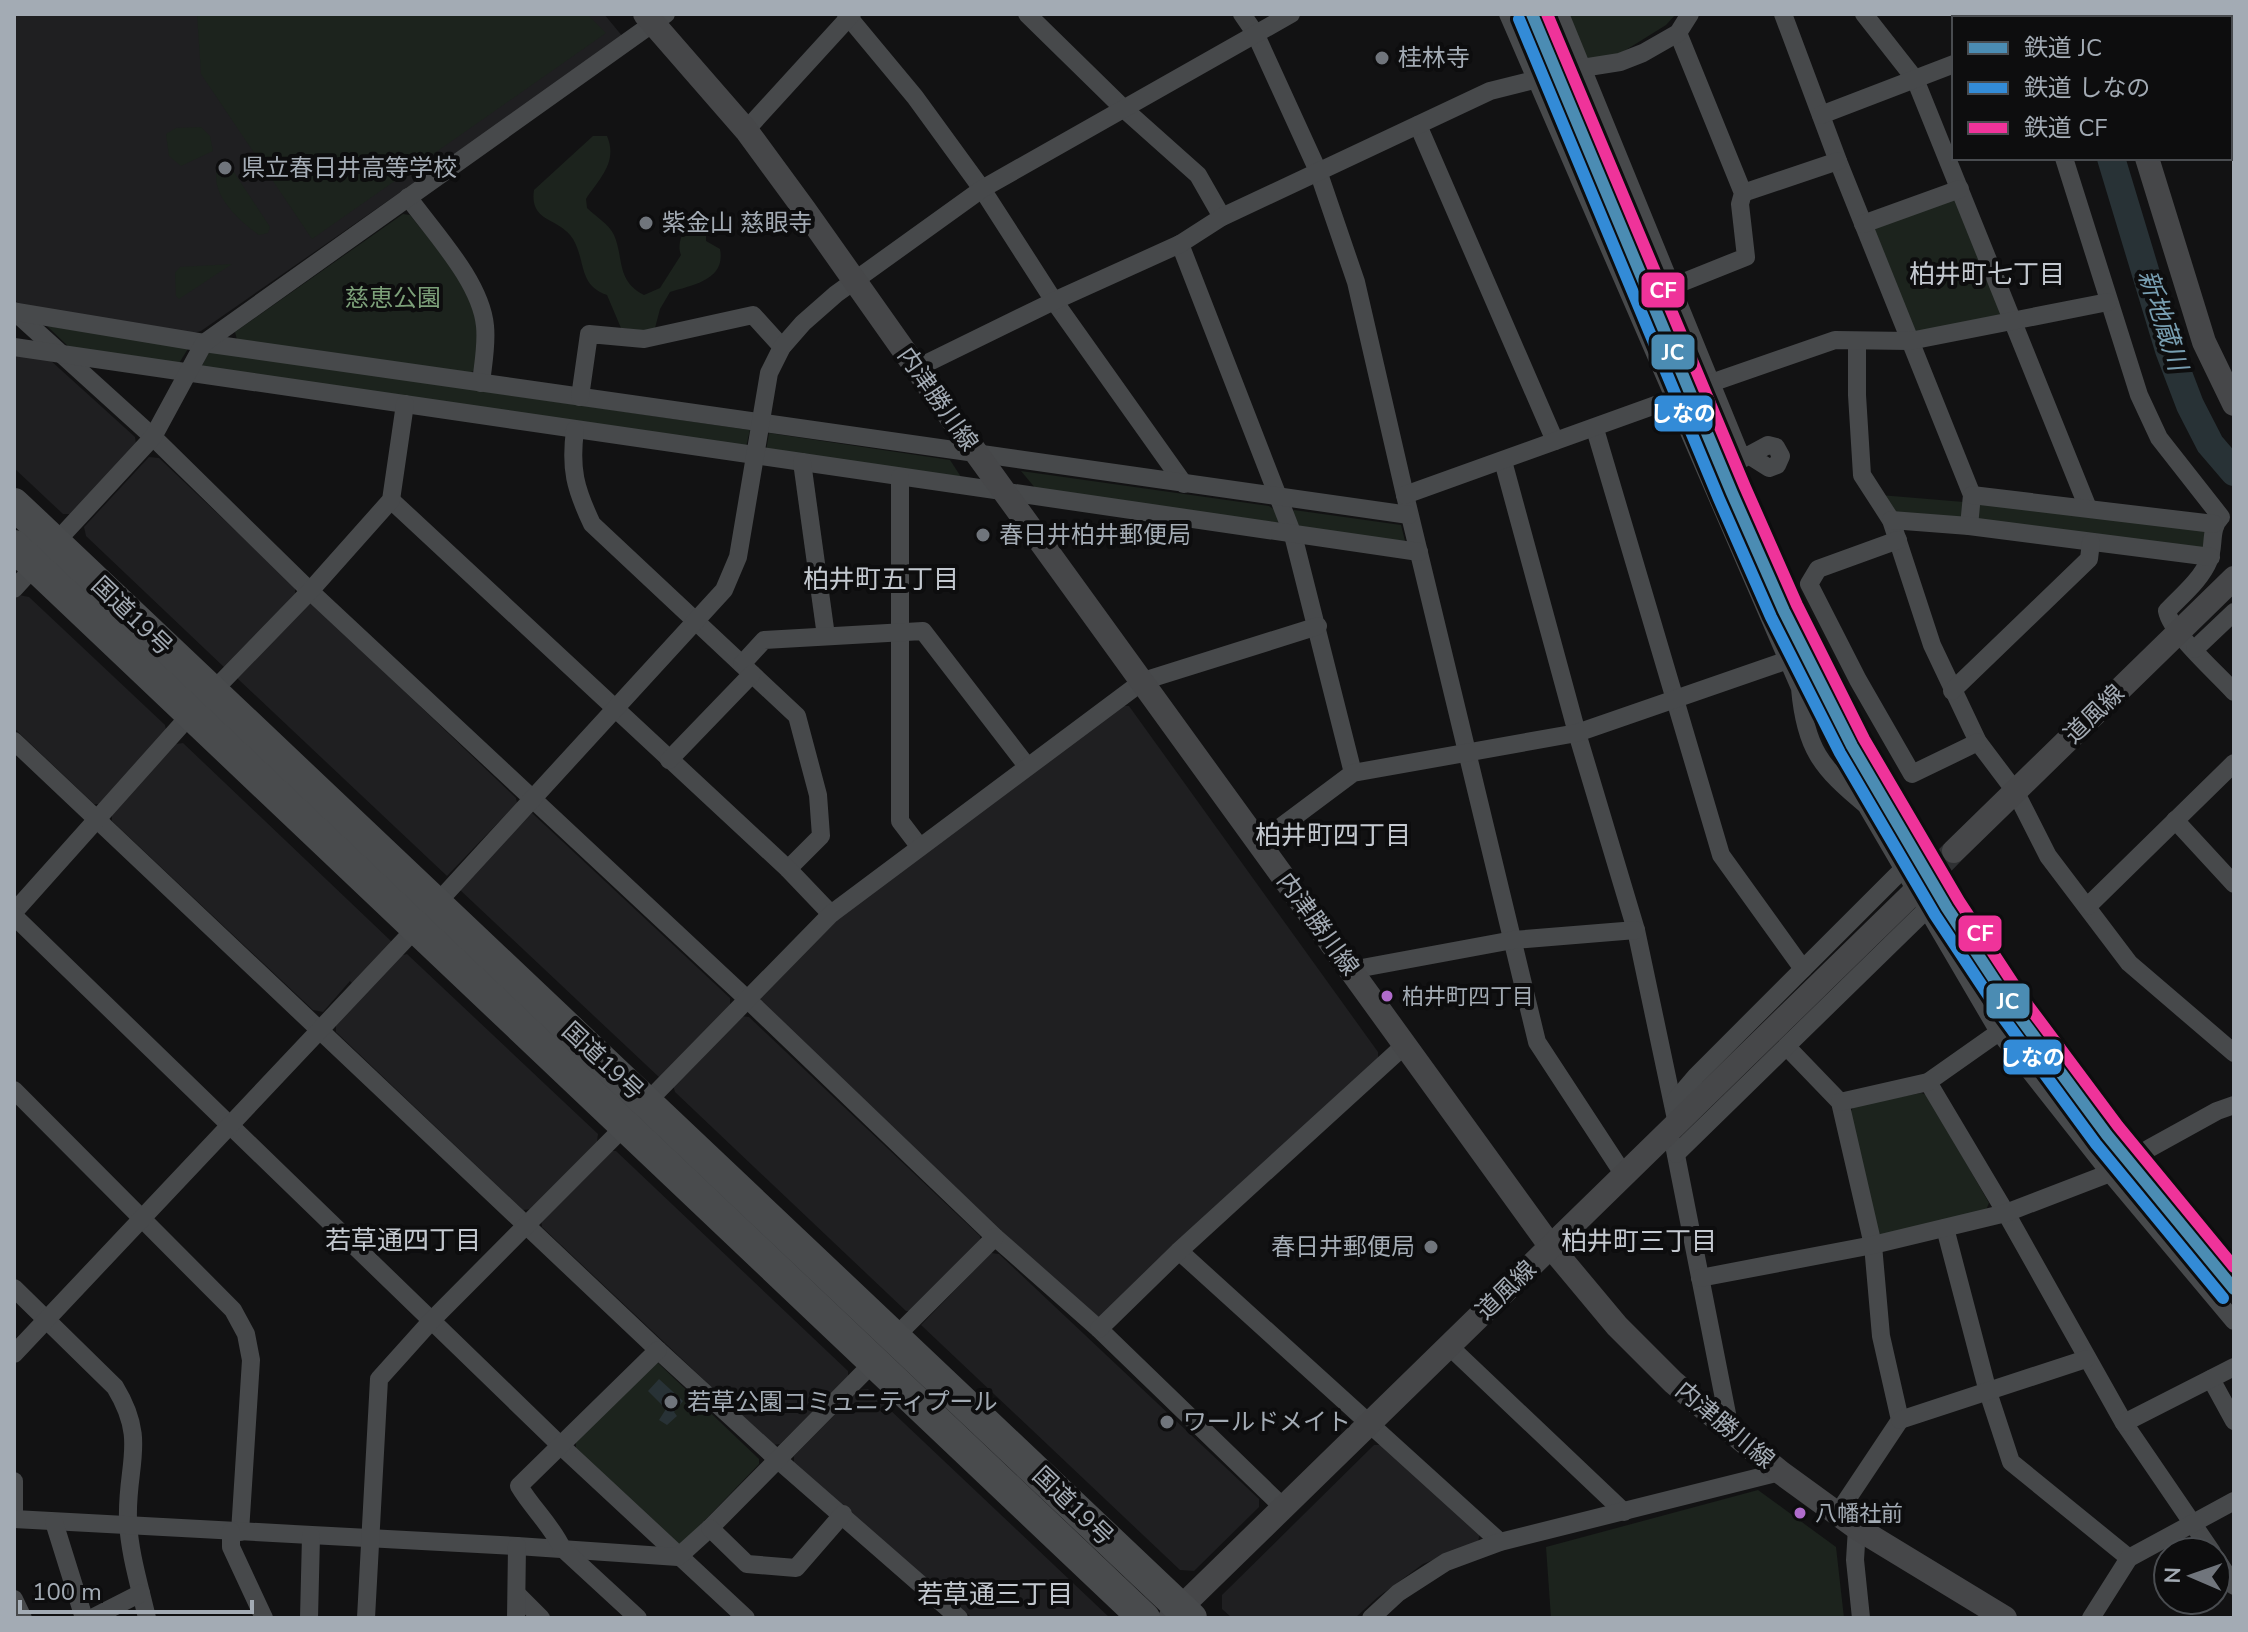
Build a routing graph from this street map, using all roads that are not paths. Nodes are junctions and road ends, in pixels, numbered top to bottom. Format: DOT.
graph roads {
  1 [pos="1027,14"];
  2 [pos="1242,14"];
  3 [pos="1291,14"];
  4 [pos="1508,14"];
  5 [pos="1560,14"];
  6 [pos="1690,14"];
  7 [pos="1783,14"];
  8 [pos="1864,14"];
  9 [pos="849,15"];
  10 [pos="655,17"];
  11 [pos="1255,33"];
  12 [pos="1678,33"];
  13 [pos="1952,65"];
  14 [pos="1582,68"];
  15 [pos="1915,79"];
  16 [pos="1537,80"];
  17 [pos="1124,109"];
  18 [pos="1821,115"];
  19 [pos="1418,125"];
  20 [pos="746,130"];
  21 [pos="2065,160"];
  22 [pos="2148,160"];
  23 [pos="1838,161"];
  24 [pos="1318,171"];
  25 [pos="982,189"];
  26 [pos="1960,189"];
  27 [pos="1743,193"];
  28 [pos="408,197"];
  29 [pos="1222,217"];
  30 [pos="1863,224"];
  31 [pos="1180,244"];
  32 [pos="853,280"];
  33 [pos="1671,287"];
  34 [pos="1054,301"];
  35 [pos="2108,302"];
  36 [pos="14,312"];
  37 [pos="2014,321"];
  38 [pos="1910,341"];
  39 [pos="1857,342"];
  40 [pos="204,343"];
  41 [pos="14,347"];
  42 [pos="782,347"];
  43 [pos="61,354"];
  44 [pos="917,368"];
  45 [pos="189,372"];
  46 [pos="481,383"];
  47 [pos="1711,383"];
  48 [pos="580,397"];
  49 [pos="1675,398"];
  50 [pos="405,404"];
  51 [pos="2234,404"];
  52 [pos="1595,429"];
  53 [pos="575,430"];
  54 [pos="153,437"];
  55 [pos="758,440"];
  56 [pos="1555,441"];
  57 [pos="977,454"];
  58 [pos="1750,456"];
  59 [pos="1503,461"];
  60 [pos="802,462"];
  61 [pos="900,477"];
  62 [pos="1184,484"];
  63 [pos="1005,492"];
  64 [pos="1405,495"];
  65 [pos="1972,495"];
  66 [pos="1276,497"];
  67 [pos="391,500"];
  68 [pos="14,504"];
  69 [pos="2088,508"];
  70 [pos="1409,515"];
  71 [pos="1891,520"];
  72 [pos="2214,524"];
  73 [pos="1969,526"];
  74 [pos="1293,535"];
  75 [pos="1898,540"];
  76 [pos="2091,542"];
  77 [pos="1419,552"];
  78 [pos="2211,557"];
  79 [pos="30,561"];
  80 [pos="2234,578"];
  81 [pos="310,591"];
  82 [pos="2234,612"];
  83 [pos="697,621"];
  84 [pos="1318,626"];
  85 [pos="901,631"];
  86 [pos="2177,632"];
  87 [pos="826,636"];
  88 [pos="2195,649"];
  89 [pos="1788,660"];
  90 [pos="747,669"];
  91 [pos="1143,681"];
  92 [pos="1952,691"];
  93 [pos="2234,692"];
  94 [pos="1676,701"];
  95 [pos="201,703"];
  96 [pos="614,710"];
  97 [pos="1577,733"];
  98 [pos="14,741"];
  99 [pos="1978,742"];
  100 [pos="1468,752"];
  101 [pos="669,760"];
  102 [pos="2234,763"];
  103 [pos="1027,766"];
  104 [pos="1353,773"];
  105 [pos="2015,791"];
  106 [pos="532,798"];
  107 [pos="98,819"];
  108 [pos="2175,820"];
  109 [pos="1258,839"];
  110 [pos="919,846"];
  111 [pos="1954,851"];
  112 [pos="788,869"];
  113 [pos="1903,869"];
  114 [pos="2234,884"];
  115 [pos="1919,901"];
  116 [pos="2088,906"];
  117 [pos="14,914"];
  118 [pos="831,914"];
  119 [pos="427,915"];
  120 [pos="1636,930"];
  121 [pos="1513,940"];
  122 [pos="1803,969"];
  123 [pos="1351,970"];
  124 [pos="746,998"];
  125 [pos="321,1030"];
  126 [pos="1999,1032"];
  127 [pos="1406,1044"];
  128 [pos="1787,1047"];
  129 [pos="2234,1053"];
  130 [pos="1928,1082"];
  131 [pos="14,1090"];
  132 [pos="647,1102"];
  133 [pos="1840,1102"];
  134 [pos="2234,1105"];
  135 [pos="230,1126"];
  136 [pos="625,1126"];
  137 [pos="1674,1128"];
  138 [pos="2110,1173"];
  139 [pos="1624,1175"];
  140 [pos="2006,1213"];
  141 [pos="142,1218"];
  142 [pos="527,1225"];
  143 [pos="1945,1228"];
  144 [pos="995,1237"];
  145 [pos="1873,1245"];
  146 [pos="1551,1247"];
  147 [pos="1179,1251"];
  148 [pos="1700,1278"];
  149 [pos="14,1288"];
  150 [pos="45,1319"];
  151 [pos="432,1320"];
  152 [pos="2234,1321"];
  153 [pos="1099,1329"];
  154 [pos="895,1337"];
  155 [pos="1449,1346"];
  156 [pos="658,1350"];
  157 [pos="14,1354"];
  158 [pos="2086,1359"];
  159 [pos="873,1363"];
  160 [pos="2234,1367"];
  161 [pos="2211,1379"];
  162 [pos="1988,1392"];
  163 [pos="1900,1420"];
  164 [pos="2234,1421"];
  165 [pos="2124,1423"];
  166 [pos="1370,1424"];
  167 [pos="1730,1429"];
  168 [pos="560,1445"];
  169 [pos="777,1459"];
  170 [pos="1780,1472"];
  171 [pos="14,1481"];
  172 [pos="2234,1501"];
  173 [pos="1284,1508"];
  174 [pos="1624,1512"];
  175 [pos="843,1514"];
  176 [pos="14,1519"];
  177 [pos="1847,1521"];
  178 [pos="54,1522"];
  179 [pos="2193,1524"];
  180 [pos="128,1525"];
  181 [pos="710,1528"];
  182 [pos="236,1532"];
  183 [pos="311,1536"];
  184 [pos="2201,1536"];
  185 [pos="370,1539"];
  186 [pos="1500,1542"];
  187 [pos="517,1546"];
  188 [pos="562,1548"];
  189 [pos="678,1557"];
  190 [pos="2129,1558"];
  191 [pos="141,1593"];
  192 [pos="517,1594"];
  193 [pos="14,1599"];
  194 [pos="1181,1615"];
  195 [pos="23,1618"];
  196 [pos="84,1618"];
  197 [pos="92,1618"];
  198 [pos="147,1618"];
  199 [pos="264,1618"];
  200 [pos="309,1618"];
  201 [pos="366,1618"];
  202 [pos="516,1618"];
  203 [pos="541,1618"];
  204 [pos="638,1618"];
  205 [pos="746,1618"];
  206 [pos="959,1618"];
  207 [pos="1144,1618"];
  208 [pos="1371,1618"];
  209 [pos="1861,1618"];
  210 [pos="2005,1618"];
  211 [pos="2091,1618"];
  1 -- 17 [label="street"];
  2 -- 11 [label="street"];
  3 -- 11 [label="street"];
  4 -- 16 [label="street"];
  5 -- 14 [label="street"];
  6 -- 12 [label="street"];
  7 -- 18 [label="street"];
  8 -- 15 [label="street"];
  9 -- 20 [label="street"];
  9 -- 25 [label="street"];
  10 -- 20 [label="main road, 内津勝川線"];
  10 -- 28 [label="street"];
  11 -- 17 [label="street"];
  11 -- 24 [label="street"];
  12 -- 14 [label="street"];
  12 -- 27 [label="street"];
  13 -- 15 [label="street"];
  14 -- 16 [label="street"];
  14 -- 33 [label="street"];
  15 -- 18 [label="street"];
  15 -- 26 [label="street"];
  16 -- 19 [label="street"];
  16 -- 49 [label="street"];
  17 -- 25 [label="street"];
  17 -- 29 [label="street"];
  18 -- 23 [label="street"];
  19 -- 24 [label="street"];
  19 -- 56 [label="street"];
  20 -- 32 [label="main road, 内津勝川線"];
  21 -- 35 [label="street"];
  22 -- 51 [label="main road"];
  23 -- 27 [label="street"];
  23 -- 30 [label="street"];
  24 -- 29 [label="street"];
  24 -- 64 [label="street"];
  25 -- 32 [label="street"];
  25 -- 34 [label="street"];
  26 -- 30 [label="street"];
  26 -- 37 [label="street"];
  27 -- 33 [label="street"];
  28 -- 40 [label="street"];
  28 -- 46 [label="street"];
  29 -- 31 [label="street"];
  30 -- 38 [label="street"];
  31 -- 34 [label="street"];
  31 -- 66 [label="street"];
  32 -- 42 [label="street"];
  32 -- 44 [label="main road, 内津勝川線"];
  33 -- 47 [label="street"];
  34 -- 44 [label="street"];
  34 -- 62 [label="street"];
  35 -- 37 [label="street"];
  35 -- 72 [label="street"];
  36 -- 40 [label="street"];
  36 -- 43 [label="street"];
  37 -- 38 [label="street"];
  37 -- 69 [label="street"];
  38 -- 39 [label="street"];
  38 -- 65 [label="street"];
  39 -- 47 [label="street"];
  39 -- 71 [label="street"];
  40 -- 45 [label="street"];
  40 -- 46 [label="street"];
  41 -- 43 [label="street"];
  42 -- 48 [label="street"];
  42 -- 55 [label="street"];
  43 -- 45 [label="street"];
  43 -- 54 [label="street"];
  44 -- 57 [label="main road, 内津勝川線"];
  45 -- 50 [label="street"];
  45 -- 54 [label="street"];
  46 -- 48 [label="street"];
  47 -- 58 [label="street"];
  48 -- 55 [label="street"];
  49 -- 52 [label="street"];
  49 -- 89 [label="street"];
  50 -- 53 [label="street"];
  50 -- 67 [label="street"];
  52 -- 56 [label="street"];
  52 -- 94 [label="street"];
  53 -- 55 [label="street"];
  53 -- 83 [label="street"];
  54 -- 79 [label="street"];
  54 -- 81 [label="street"];
  55 -- 57 [label="street"];
  55 -- 60 [label="street"];
  55 -- 83 [label="street"];
  56 -- 59 [label="street"];
  57 -- 62 [label="street"];
  57 -- 63 [label="main road, 内津勝川線"];
  59 -- 64 [label="street"];
  59 -- 97 [label="street"];
  60 -- 61 [label="street"];
  60 -- 87 [label="street"];
  61 -- 63 [label="street"];
  61 -- 85 [label="street"];
  62 -- 66 [label="street"];
  63 -- 74 [label="street"];
  63 -- 91 [label="main road, 内津勝川線"];
  64 -- 70 [label="street"];
  65 -- 69 [label="street"];
  65 -- 73 [label="street"];
  66 -- 70 [label="street"];
  66 -- 74 [label="street"];
  67 -- 81 [label="street"];
  67 -- 96 [label="street"];
  68 -- 79 [label="highway, 国道19号"];
  69 -- 72 [label="street"];
  70 -- 77 [label="street"];
  71 -- 73 [label="street"];
  71 -- 75 [label="street"];
  72 -- 78 [label="street"];
  73 -- 76 [label="street"];
  74 -- 77 [label="street"];
  74 -- 84 [label="street"];
  75 -- 92 [label="street"];
  75 -- 99 [label="street"];
  76 -- 78 [label="street"];
  76 -- 92 [label="street"];
  77 -- 100 [label="street"];
  78 -- 86 [label="street"];
  79 -- 95 [label="highway, 国道19号"];
  80 -- 86 [label="main road, 道風線"];
  81 -- 95 [label="street"];
  81 -- 106 [label="street"];
  82 -- 88 [label="street"];
  83 -- 90 [label="street"];
  83 -- 96 [label="street"];
  84 -- 91 [label="street"];
  84 -- 104 [label="street"];
  85 -- 87 [label="street"];
  85 -- 103 [label="street"];
  85 -- 110 [label="street"];
  86 -- 88 [label="street"];
  86 -- 105 [label="main road, 道風線"];
  87 -- 90 [label="street"];
  88 -- 93 [label="street"];
  89 -- 94 [label="street"];
  89 -- 113 [label="street"];
  90 -- 101 [label="street"];
  90 -- 112 [label="street"];
  91 -- 103 [label="street"];
  91 -- 109 [label="main road, 内津勝川線"];
  92 -- 99 [label="street"];
  94 -- 97 [label="street"];
  94 -- 122 [label="street"];
  95 -- 107 [label="street"];
  95 -- 119 [label="highway, 国道19号"];
  96 -- 101 [label="street"];
  96 -- 106 [label="street"];
  97 -- 100 [label="street"];
  97 -- 120 [label="street"];
  98 -- 107 [label="street"];
  99 -- 105 [label="street"];
  100 -- 104 [label="street"];
  100 -- 121 [label="street"];
  101 -- 112 [label="street"];
  102 -- 108 [label="street"];
  103 -- 110 [label="street"];
  104 -- 109 [label="street"];
  105 -- 111 [label="main road, 道風線"];
  105 -- 116 [label="street"];
  106 -- 119 [label="street"];
  106 -- 124 [label="street"];
  107 -- 117 [label="street"];
  107 -- 125 [label="street"];
  108 -- 114 [label="street"];
  108 -- 116 [label="street"];
  109 -- 123 [label="main road, 内津勝川線"];
  110 -- 118 [label="street"];
  112 -- 118 [label="street"];
  113 -- 115 [label="street"];
  113 -- 122 [label="street"];
  115 -- 126 [label="street"];
  115 -- 128 [label="street"];
  115 -- 137 [label="main road, 道風線"];
  116 -- 129 [label="street"];
  117 -- 135 [label="street"];
  118 -- 124 [label="street"];
  119 -- 125 [label="street"];
  119 -- 132 [label="highway, 国道19号"];
  119 -- 136 [label="highway, 国道19号"];
  120 -- 121 [label="street"];
  120 -- 137 [label="street"];
  121 -- 123 [label="street"];
  121 -- 139 [label="street"];
  122 -- 137 [label="street"];
  123 -- 127 [label="main road, 内津勝川線"];
  124 -- 132 [label="street"];
  124 -- 144 [label="street"];
  125 -- 135 [label="street"];
  125 -- 142 [label="street"];
  126 -- 130 [label="street"];
  126 -- 138 [label="street"];
  127 -- 146 [label="main road, 内津勝川線"];
  127 -- 147 [label="street"];
  128 -- 133 [label="street"];
  128 -- 137 [label="street"];
  130 -- 133 [label="street"];
  130 -- 140 [label="street"];
  131 -- 141 [label="street"];
  132 -- 154 [label="highway, 国道19号"];
  133 -- 145 [label="street"];
  134 -- 138 [label="street"];
  135 -- 141 [label="street"];
  135 -- 151 [label="street"];
  136 -- 142 [label="street"];
  136 -- 159 [label="highway, 国道19号"];
  137 -- 139 [label="main road, 道風線"];
  137 -- 148 [label="street"];
  138 -- 140 [label="street"];
  138 -- 152 [label="street"];
  139 -- 146 [label="main road, 道風線"];
  140 -- 143 [label="street"];
  140 -- 158 [label="street"];
  141 -- 150 [label="street"];
  141 -- 182 [label="street"];
  142 -- 151 [label="street"];
  142 -- 156 [label="street"];
  143 -- 145 [label="street"];
  143 -- 162 [label="street"];
  144 -- 153 [label="street"];
  144 -- 154 [label="street"];
  145 -- 148 [label="street"];
  145 -- 163 [label="street"];
  146 -- 155 [label="main road, 道風線"];
  146 -- 167 [label="main road, 内津勝川線"];
  147 -- 153 [label="street"];
  147 -- 166 [label="street"];
  148 -- 167 [label="street"];
  149 -- 150 [label="street"];
  150 -- 157 [label="street"];
  150 -- 180 [label="street"];
  151 -- 168 [label="street"];
  151 -- 185 [label="street"];
  153 -- 173 [label="street"];
  154 -- 194 [label="highway, 国道19号"];
  155 -- 166 [label="main road, 道風線"];
  155 -- 174 [label="street"];
  156 -- 168 [label="street"];
  156 -- 169 [label="street"];
  158 -- 162 [label="street"];
  158 -- 165 [label="street"];
  159 -- 169 [label="street"];
  159 -- 207 [label="highway, 国道19号"];
  160 -- 161 [label="street"];
  161 -- 164 [label="street"];
  161 -- 165 [label="street"];
  162 -- 163 [label="street"];
  162 -- 190 [label="street"];
  163 -- 177 [label="street"];
  165 -- 179 [label="street"];
  166 -- 173 [label="main road, 道風線"];
  166 -- 186 [label="street"];
  167 -- 170 [label="main road, 内津勝川線"];
  168 -- 188 [label="street"];
  168 -- 189 [label="street"];
  169 -- 175 [label="street"];
  169 -- 181 [label="street"];
  170 -- 174 [label="street"];
  170 -- 177 [label="main road, 内津勝川線"];
  171 -- 176 [label="street"];
  172 -- 179 [label="street"];
  173 -- 194 [label="main road, 道風線"];
  174 -- 186 [label="street"];
  175 -- 181 [label="street"];
  175 -- 206 [label="street"];
  176 -- 178 [label="street"];
  177 -- 209 [label="street"];
  177 -- 210 [label="main road, 内津勝川線"];
  178 -- 180 [label="street"];
  178 -- 196 [label="street"];
  179 -- 184 [label="street"];
  179 -- 190 [label="street"];
  180 -- 182 [label="street"];
  180 -- 191 [label="street"];
  181 -- 189 [label="street"];
  182 -- 183 [label="street"];
  182 -- 199 [label="street"];
  183 -- 185 [label="street"];
  183 -- 200 [label="street"];
  185 -- 187 [label="street"];
  185 -- 201 [label="street"];
  186 -- 208 [label="street"];
  187 -- 188 [label="street"];
  187 -- 192 [label="street"];
  188 -- 189 [label="street"];
  188 -- 204 [label="street"];
  189 -- 205 [label="street"];
  190 -- 211 [label="street"];
  191 -- 197 [label="street"];
  191 -- 198 [label="street"];
  192 -- 202 [label="street"];
  192 -- 203 [label="street"];
  193 -- 195 [label="street"];
}
